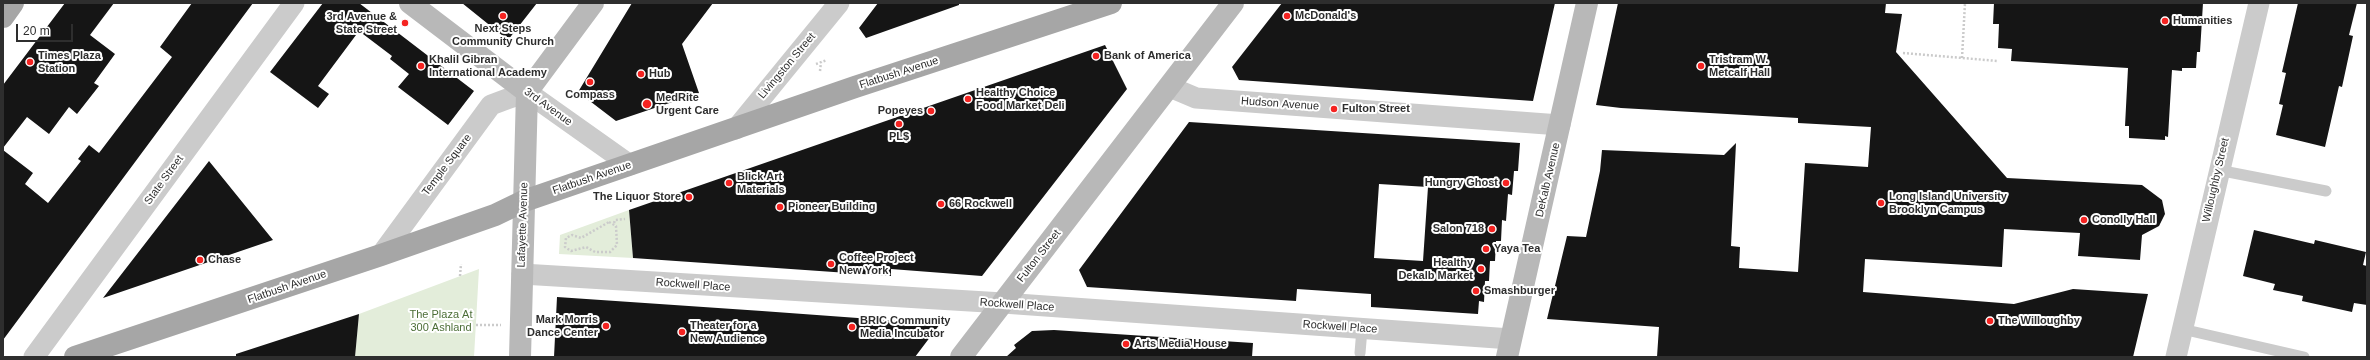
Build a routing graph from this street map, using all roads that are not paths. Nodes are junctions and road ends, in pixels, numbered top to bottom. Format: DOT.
graph roads {
  1 [pos="13,3"];
  2 [pos="294,3"];
  3 [pos="410,3"];
  4 [pos="593,3"];
  5 [pos="838,3"];
  6 [pos="1111,3"];
  7 [pos="1233,3"];
  8 [pos="1587,3"];
  9 [pos="2258,3"];
  10 [pos="3,16"];
  11 [pos="1170,87"];
  12 [pos="527,92"];
  13 [pos="1560,125"];
  14 [pos="736,129"];
  15 [pos="630,165"];
  16 [pos="2218,170"];
  17 [pos="2326,192"];
  18 [pos="524,201"];
  19 [pos="380,255"];
  20 [pos="522,274"];
  21 [pos="1003,303"];
  22 [pos="1362,329"];
  23 [pos="2182,329"];
  24 [pos="1509,348"];
  25 [pos="1360,353"];
  26 [pos="34,357"];
  27 [pos="75,357"];
  28 [pos="520,357"];
  29 [pos="961,357"];
  30 [pos="2176,357"];
  31 [pos="2304,357"];
  1 -- 10 [label="main road"];
  2 -- 26 [label="street, State Street"];
  3 -- 12 [label="main road, 3rd Avenue"];
  4 -- 12 [label="main road"];
  5 -- 14 [label="street, Livingston Street"];
  6 -- 14 [label="main road, Flatbush Avenue"];
  7 -- 11 [label="main road, Fulton Street"];
  8 -- 13 [label="main road, DeKalb Avenue"];
  9 -- 16 [label="street, Willoughby Street"];
  11 -- 13 [label="street, Hudson Avenue"];
  11 -- 21 [label="main road, Fulton Street"];
  12 -- 15 [label="street, 3rd Avenue"];
  12 -- 18 [label="main road, Lafayette Avenue"];
  12 -- 19 [label="street, Temple Square"];
  13 -- 24 [label="main road, DeKalb Avenue"];
  14 -- 15 [label="main road, Flatbush Avenue"];
  15 -- 18 [label="main road, Flatbush Avenue"];
  16 -- 17 [label="lane"];
  16 -- 23 [label="street, Willoughby Street"];
  18 -- 19 [label="main road, Flatbush Avenue"];
  18 -- 20 [label="main road, Lafayette Avenue"];
  19 -- 27 [label="main road, Flatbush Avenue"];
  20 -- 21 [label="street, Rockwell Place"];
  20 -- 28 [label="main road, Lafayette Avenue"];
  21 -- 22 [label="street, Rockwell Place"];
  21 -- 29 [label="main road, Fulton Street"];
  22 -- 24 [label="street, Rockwell Place"];
  22 -- 25 [label="lane"];
  23 -- 30 [label="street, Willoughby Street"];
  23 -- 31 [label="lane"];
}
